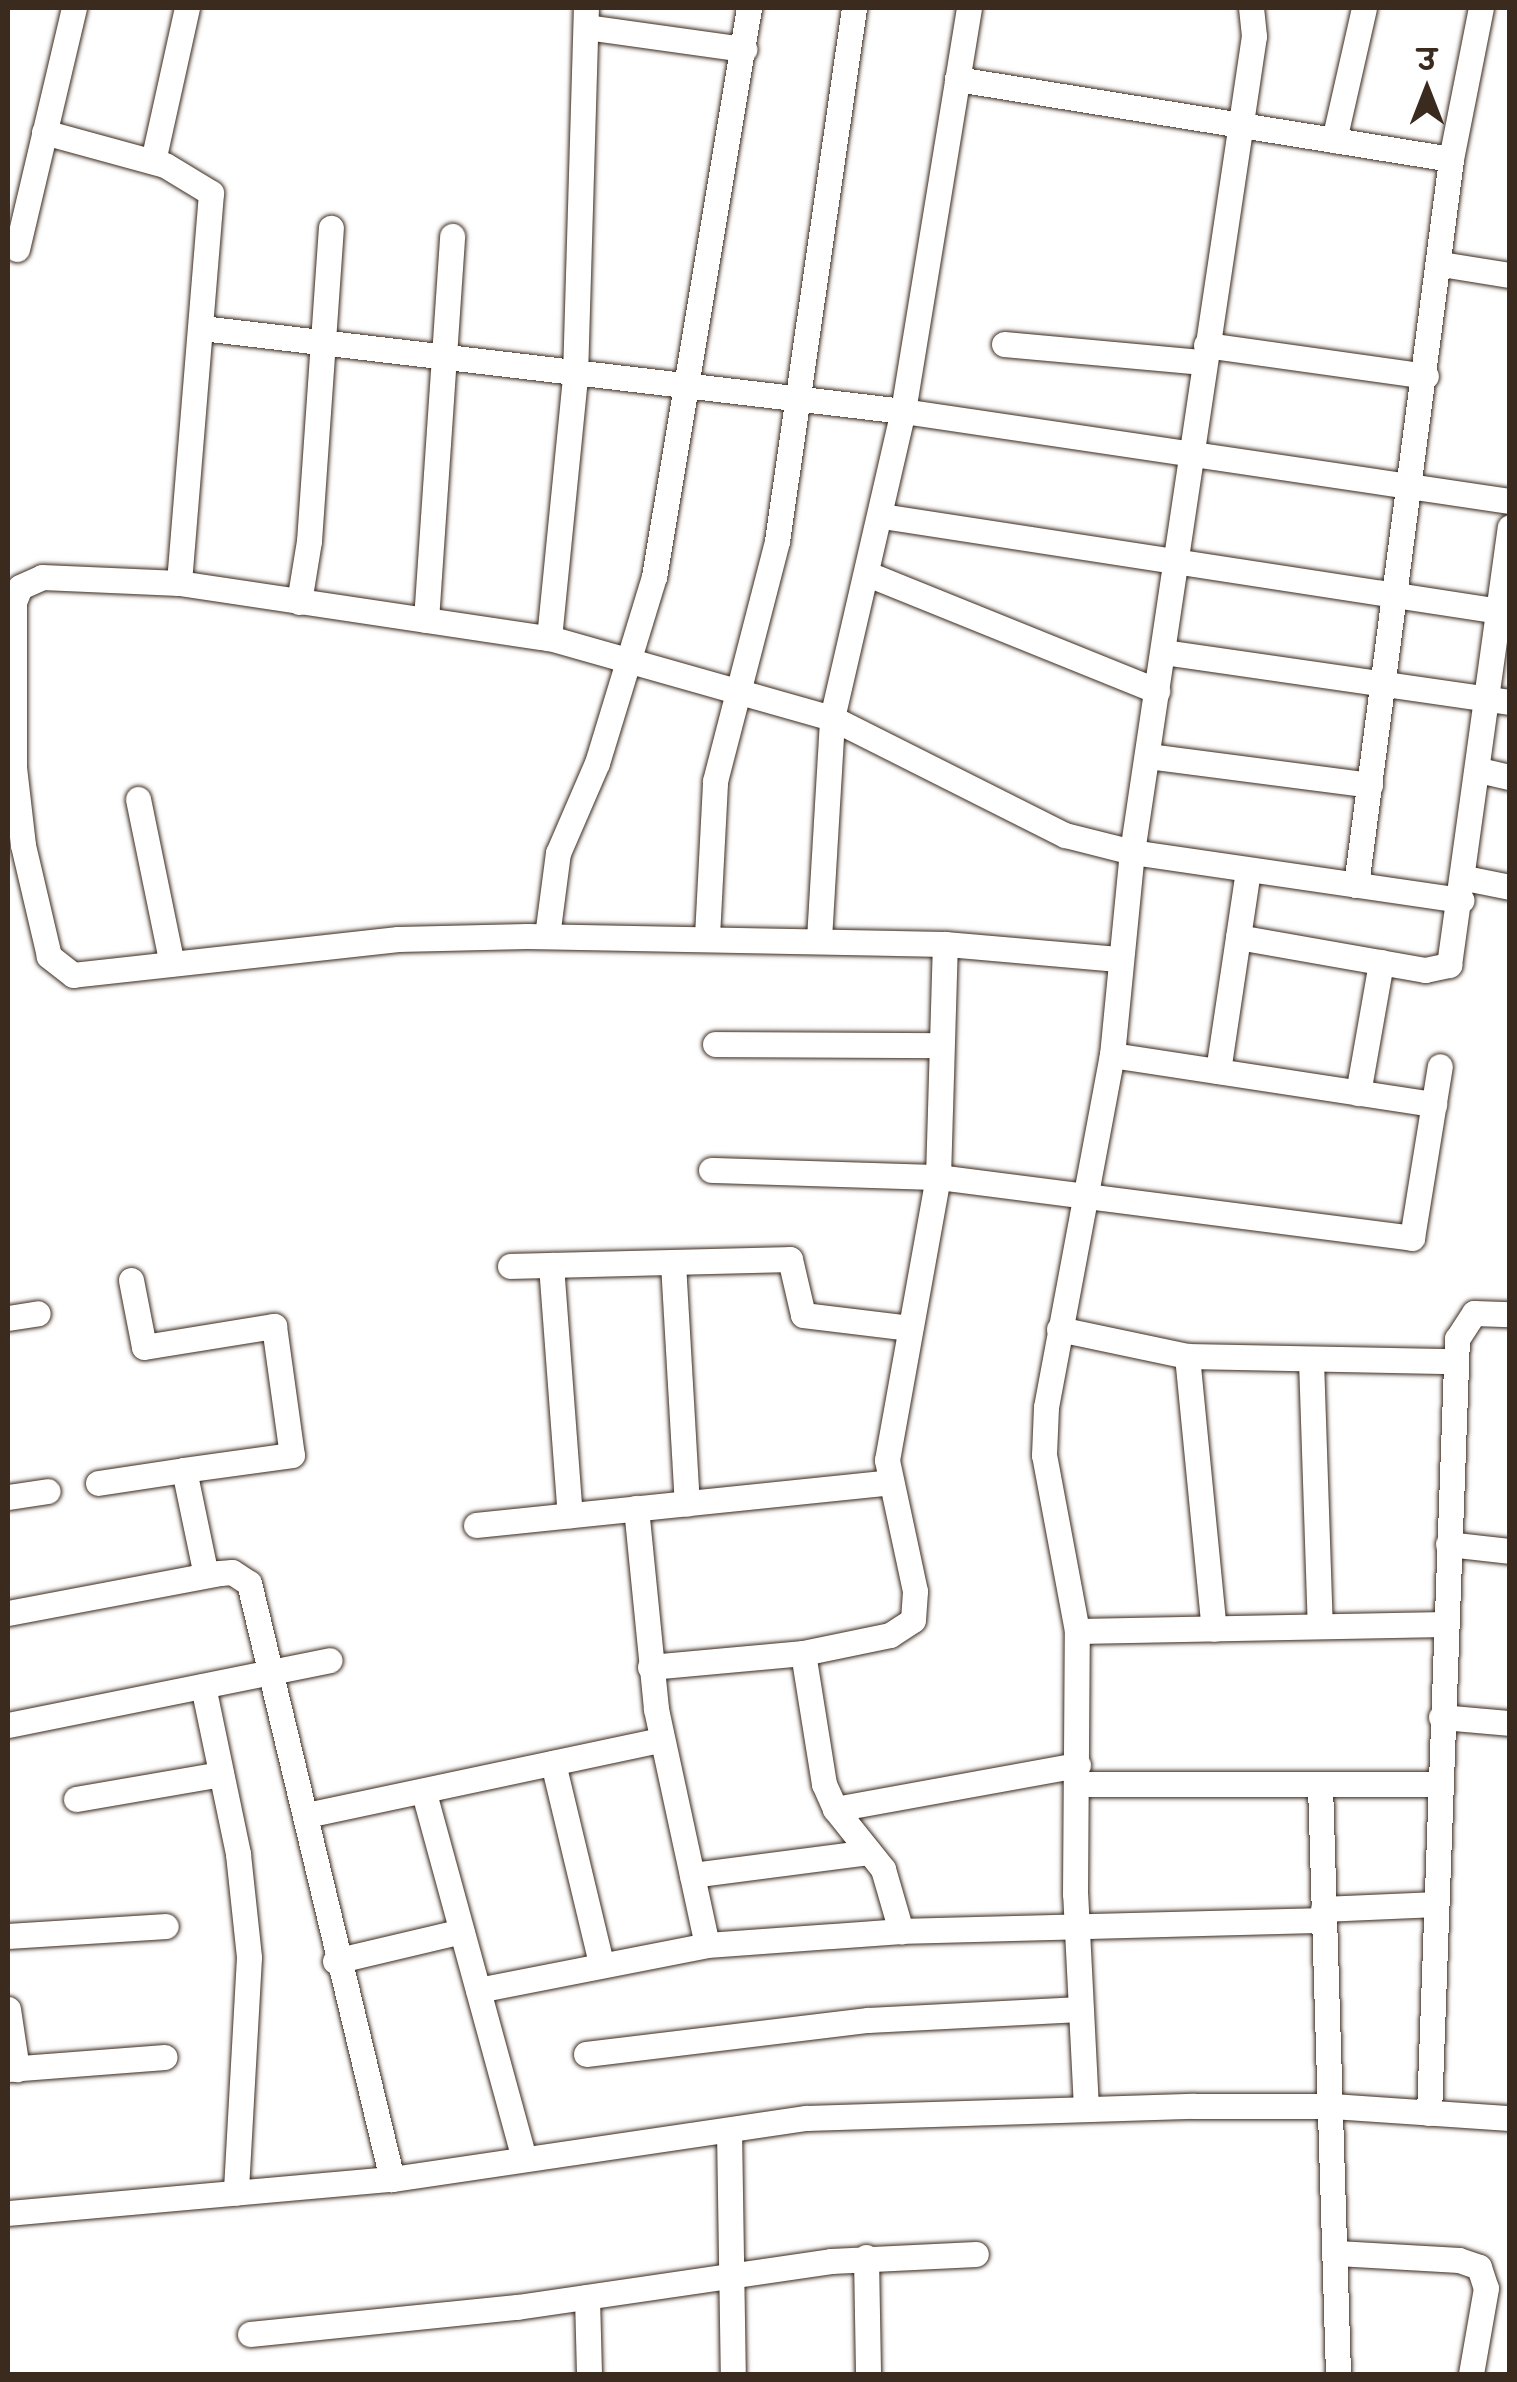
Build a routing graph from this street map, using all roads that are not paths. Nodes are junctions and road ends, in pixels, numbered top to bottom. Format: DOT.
graph roads {
  1 [pos="74,8"];
  2 [pos="187,8"];
  3 [pos="748,8"];
  4 [pos="854,8"];
  5 [pos="969,8"];
  6 [pos="1251,8"];
  7 [pos="1364,8"];
  8 [pos="1481,8"];
  9 [pos="587,17"];
  10 [pos="744,49"];
  11 [pos="957,79"];
  12 [pos="1240,125"];
  13 [pos="44,132"];
  14 [pos="1334,140"];
  15 [pos="1451,159"];
  16 [pos="168,166"];
  17 [pos="331,228"];
  18 [pos="452,236"];
  19 [pos="17,248"];
  20 [pos="1441,264"];
  21 [pos="1510,275"];
  22 [pos="202,328"];
  23 [pos="323,344"];
  24 [pos="1004,344"];
  25 [pos="1205,353"];
  26 [pos="445,360"];
  27 [pos="574,376"];
  28 [pos="1426,376"];
  29 [pos="690,387"];
  30 [pos="799,400"];
  31 [pos="903,411"];
  32 [pos="1191,454"];
  33 [pos="1411,489"];
  34 [pos="1510,500"];
  35 [pos="882,516"];
  36 [pos="1510,526"];
  37 [pos="1176,563"];
  38 [pos="868,574"];
  39 [pos="179,583"];
  40 [pos="1396,597"];
  41 [pos="298,602"];
  42 [pos="1499,611"];
  43 [pos="426,620"];
  44 [pos="550,638"];
  45 [pos="11,642"];
  46 [pos="1163,652"];
  47 [pos="632,658"];
  48 [pos="1384,684"];
  49 [pos="736,690"];
  50 [pos="1158,691"];
  51 [pos="1499,700"];
  52 [pos="832,718"];
  53 [pos="1148,756"];
  54 [pos="1479,770"];
  55 [pos="1510,777"];
  56 [pos="1370,785"];
  57 [pos="138,799"];
  58 [pos="1132,852"];
  59 [pos="1248,871"];
  60 [pos="1356,886"];
  61 [pos="1510,887"];
  62 [pos="1464,889"];
  63 [pos="547,936"];
  64 [pos="707,936"];
  65 [pos="1238,937"];
  66 [pos="818,940"];
  67 [pos="945,944"];
  68 [pos="1118,959"];
  69 [pos="1381,962"];
  70 [pos="172,964"];
  71 [pos="715,1044"];
  72 [pos="940,1045"];
  73 [pos="1112,1054"];
  74 [pos="1440,1066"];
  75 [pos="1218,1071"];
  76 [pos="1358,1093"];
  77 [pos="1434,1104"];
  78 [pos="711,1170"];
  79 [pos="938,1177"];
  80 [pos="1084,1195"];
  81 [pos="673,1263"];
  82 [pos="551,1265"];
  83 [pos="510,1266"];
  84 [pos="131,1280"];
  85 [pos="38,1313"];
  86 [pos="1510,1314"];
  87 [pos="8,1318"];
  88 [pos="910,1328"];
  89 [pos="1059,1329"];
  90 [pos="1187,1356"];
  91 [pos="1311,1360"];
  92 [pos="1455,1361"];
  93 [pos="184,1470"];
  94 [pos="890,1482"];
  95 [pos="98,1483"];
  96 [pos="48,1491"];
  97 [pos="8,1497"];
  98 [pos="687,1504"];
  99 [pos="636,1508"];
  100 [pos="570,1515"];
  101 [pos="476,1525"];
  102 [pos="1448,1544"];
  103 [pos="1510,1551"];
  104 [pos="206,1575"];
  105 [pos="8,1613"];
  106 [pos="1446,1624"];
  107 [pos="1320,1626"];
  108 [pos="1214,1629"];
  109 [pos="1077,1631"];
  110 [pos="803,1652"];
  111 [pos="330,1660"];
  112 [pos="650,1667"];
  113 [pos="271,1672"];
  114 [pos="204,1686"];
  115 [pos="1441,1717"];
  116 [pos="1510,1723"];
  117 [pos="8,1724"];
  118 [pos="661,1740"];
  119 [pos="553,1763"];
  120 [pos="221,1774"];
  121 [pos="1078,1774"];
  122 [pos="1438,1784"];
  123 [pos="1320,1785"];
  124 [pos="424,1793"];
  125 [pos="76,1800"];
  126 [pos="835,1810"];
  127 [pos="307,1815"];
  128 [pos="868,1852"];
  129 [pos="692,1875"];
  130 [pos="1436,1904"];
  131 [pos="1323,1915"];
  132 [pos="1076,1925"];
  133 [pos="166,1926"];
  134 [pos="901,1931"];
  135 [pos="462,1932"];
  136 [pos="8,1936"];
  137 [pos="707,1945"];
  138 [pos="335,1960"];
  139 [pos="601,1963"];
  140 [pos="478,1990"];
  141 [pos="8,2009"];
  142 [pos="1080,2009"];
  143 [pos="586,2054"];
  144 [pos="165,2057"];
  145 [pos="12,2069"];
  146 [pos="1332,2106"];
  147 [pos="1086,2108"];
  148 [pos="1429,2112"];
  149 [pos="1510,2118"];
  150 [pos="729,2130"];
  151 [pos="524,2158"];
  152 [pos="392,2179"];
  153 [pos="236,2194"];
  154 [pos="8,2213"];
  155 [pos="1337,2253"];
  156 [pos="976,2254"];
  157 [pos="866,2257"];
  158 [pos="731,2275"];
  159 [pos="587,2296"];
  160 [pos="250,2334"];
  161 [pos="589,2374"];
  162 [pos="733,2374"];
  163 [pos="868,2374"];
  164 [pos="1338,2374"];
  165 [pos="1472,2374"];
  1 -- 13 [label="street"];
  2 -- 16 [label="street"];
  3 -- 10 [label="street"];
  4 -- 30 [label="street"];
  5 -- 11 [label="street"];
  6 -- 12 [label="street"];
  7 -- 14 [label="street"];
  8 -- 15 [label="street"];
  9 -- 10 [label="street"];
  9 -- 27 [label="street"];
  10 -- 29 [label="street"];
  11 -- 12 [label="street"];
  11 -- 31 [label="street"];
  12 -- 14 [label="street"];
  12 -- 25 [label="street"];
  13 -- 16 [label="street"];
  13 -- 19 [label="street"];
  14 -- 15 [label="street"];
  15 -- 20 [label="street"];
  16 -- 22 [label="street"];
  17 -- 23 [label="street"];
  18 -- 26 [label="street"];
  20 -- 21 [label="street"];
  20 -- 28 [label="street"];
  22 -- 23 [label="street"];
  22 -- 39 [label="street"];
  23 -- 26 [label="street"];
  23 -- 41 [label="street"];
  24 -- 25 [label="street"];
  25 -- 28 [label="street"];
  25 -- 32 [label="street"];
  26 -- 27 [label="street"];
  26 -- 43 [label="street"];
  27 -- 29 [label="street"];
  27 -- 44 [label="street"];
  28 -- 33 [label="street"];
  29 -- 30 [label="street"];
  29 -- 47 [label="street"];
  30 -- 31 [label="street"];
  30 -- 49 [label="street"];
  31 -- 32 [label="street"];
  31 -- 35 [label="street"];
  32 -- 33 [label="street"];
  32 -- 37 [label="street"];
  33 -- 34 [label="street"];
  33 -- 40 [label="street"];
  35 -- 37 [label="street"];
  35 -- 38 [label="street"];
  36 -- 42 [label="street"];
  37 -- 40 [label="street"];
  37 -- 46 [label="street"];
  38 -- 50 [label="street"];
  38 -- 52 [label="street"];
  39 -- 41 [label="street"];
  39 -- 45 [label="street"];
  40 -- 42 [label="street"];
  40 -- 48 [label="street"];
  41 -- 43 [label="street"];
  42 -- 51 [label="street"];
  43 -- 44 [label="street"];
  44 -- 47 [label="street"];
  45 -- 70 [label="street"];
  46 -- 48 [label="street"];
  46 -- 50 [label="street"];
  47 -- 49 [label="street"];
  47 -- 63 [label="street"];
  48 -- 51 [label="street"];
  48 -- 56 [label="street"];
  49 -- 52 [label="street"];
  49 -- 64 [label="street"];
  50 -- 53 [label="street"];
  51 -- 54 [label="street"];
  52 -- 58 [label="street"];
  52 -- 66 [label="street"];
  53 -- 56 [label="street"];
  53 -- 58 [label="street"];
  54 -- 55 [label="street"];
  54 -- 62 [label="street"];
  56 -- 60 [label="street"];
  57 -- 70 [label="street"];
  58 -- 59 [label="street"];
  58 -- 68 [label="street"];
  59 -- 60 [label="street"];
  59 -- 65 [label="street"];
  60 -- 62 [label="street"];
  61 -- 62 [label="street"];
  62 -- 69 [label="street"];
  63 -- 64 [label="street"];
  63 -- 70 [label="street"];
  64 -- 66 [label="street"];
  65 -- 69 [label="street"];
  65 -- 75 [label="street"];
  66 -- 67 [label="street"];
  67 -- 68 [label="street"];
  67 -- 72 [label="street"];
  68 -- 73 [label="street"];
  69 -- 76 [label="street"];
  71 -- 72 [label="street"];
  72 -- 79 [label="street"];
  73 -- 75 [label="street"];
  73 -- 80 [label="street"];
  74 -- 77 [label="street"];
  75 -- 76 [label="street"];
  76 -- 77 [label="street"];
  77 -- 80 [label="street"];
  78 -- 79 [label="street"];
  79 -- 80 [label="street"];
  79 -- 88 [label="street"];
  80 -- 89 [label="street"];
  81 -- 82 [label="street"];
  81 -- 88 [label="street"];
  81 -- 98 [label="street"];
  82 -- 83 [label="street"];
  82 -- 100 [label="street"];
  84 -- 93 [label="street"];
  85 -- 87 [label="street"];
  86 -- 92 [label="street"];
  88 -- 94 [label="street"];
  89 -- 90 [label="street"];
  89 -- 109 [label="street"];
  90 -- 91 [label="street"];
  90 -- 108 [label="street"];
  91 -- 92 [label="street"];
  91 -- 107 [label="street"];
  92 -- 102 [label="street"];
  93 -- 95 [label="street"];
  93 -- 104 [label="street"];
  94 -- 98 [label="street"];
  94 -- 110 [label="street"];
  96 -- 97 [label="street"];
  98 -- 99 [label="street"];
  99 -- 100 [label="street"];
  99 -- 112 [label="street"];
  100 -- 101 [label="street"];
  102 -- 103 [label="street"];
  102 -- 106 [label="street"];
  104 -- 105 [label="street"];
  104 -- 113 [label="street"];
  106 -- 107 [label="street"];
  106 -- 115 [label="street"];
  107 -- 108 [label="street"];
  108 -- 109 [label="street"];
  109 -- 121 [label="street"];
  110 -- 112 [label="street"];
  110 -- 126 [label="street"];
  111 -- 113 [label="street"];
  112 -- 118 [label="street"];
  113 -- 114 [label="street"];
  113 -- 127 [label="street"];
  114 -- 117 [label="street"];
  114 -- 120 [label="street"];
  115 -- 116 [label="street"];
  115 -- 122 [label="street"];
  118 -- 119 [label="street"];
  118 -- 129 [label="street"];
  119 -- 124 [label="street"];
  119 -- 139 [label="street"];
  120 -- 125 [label="street"];
  120 -- 153 [label="street"];
  121 -- 123 [label="street"];
  121 -- 126 [label="street"];
  121 -- 132 [label="street"];
  122 -- 123 [label="street"];
  122 -- 130 [label="street"];
  123 -- 131 [label="street"];
  124 -- 127 [label="street"];
  124 -- 135 [label="street"];
  126 -- 128 [label="street"];
  127 -- 138 [label="street"];
  128 -- 129 [label="street"];
  128 -- 134 [label="street"];
  129 -- 137 [label="street"];
  130 -- 131 [label="street"];
  130 -- 148 [label="street"];
  131 -- 132 [label="street"];
  131 -- 146 [label="street"];
  132 -- 134 [label="street"];
  132 -- 142 [label="street"];
  133 -- 136 [label="street"];
  134 -- 137 [label="street"];
  135 -- 138 [label="street"];
  135 -- 140 [label="street"];
  137 -- 139 [label="street"];
  138 -- 152 [label="street"];
  139 -- 140 [label="street"];
  140 -- 151 [label="street"];
  141 -- 145 [label="street"];
  142 -- 143 [label="street"];
  142 -- 147 [label="street"];
  144 -- 145 [label="street"];
  146 -- 147 [label="street"];
  146 -- 148 [label="street"];
  146 -- 155 [label="street"];
  147 -- 150 [label="street"];
  148 -- 149 [label="street"];
  150 -- 151 [label="street"];
  150 -- 158 [label="street"];
  151 -- 152 [label="street"];
  152 -- 153 [label="street"];
  153 -- 154 [label="street"];
  155 -- 164 [label="street"];
  155 -- 165 [label="street"];
  156 -- 157 [label="street"];
  157 -- 158 [label="street"];
  157 -- 163 [label="street"];
  158 -- 159 [label="street"];
  158 -- 162 [label="street"];
  159 -- 160 [label="street"];
  159 -- 161 [label="street"];
}
